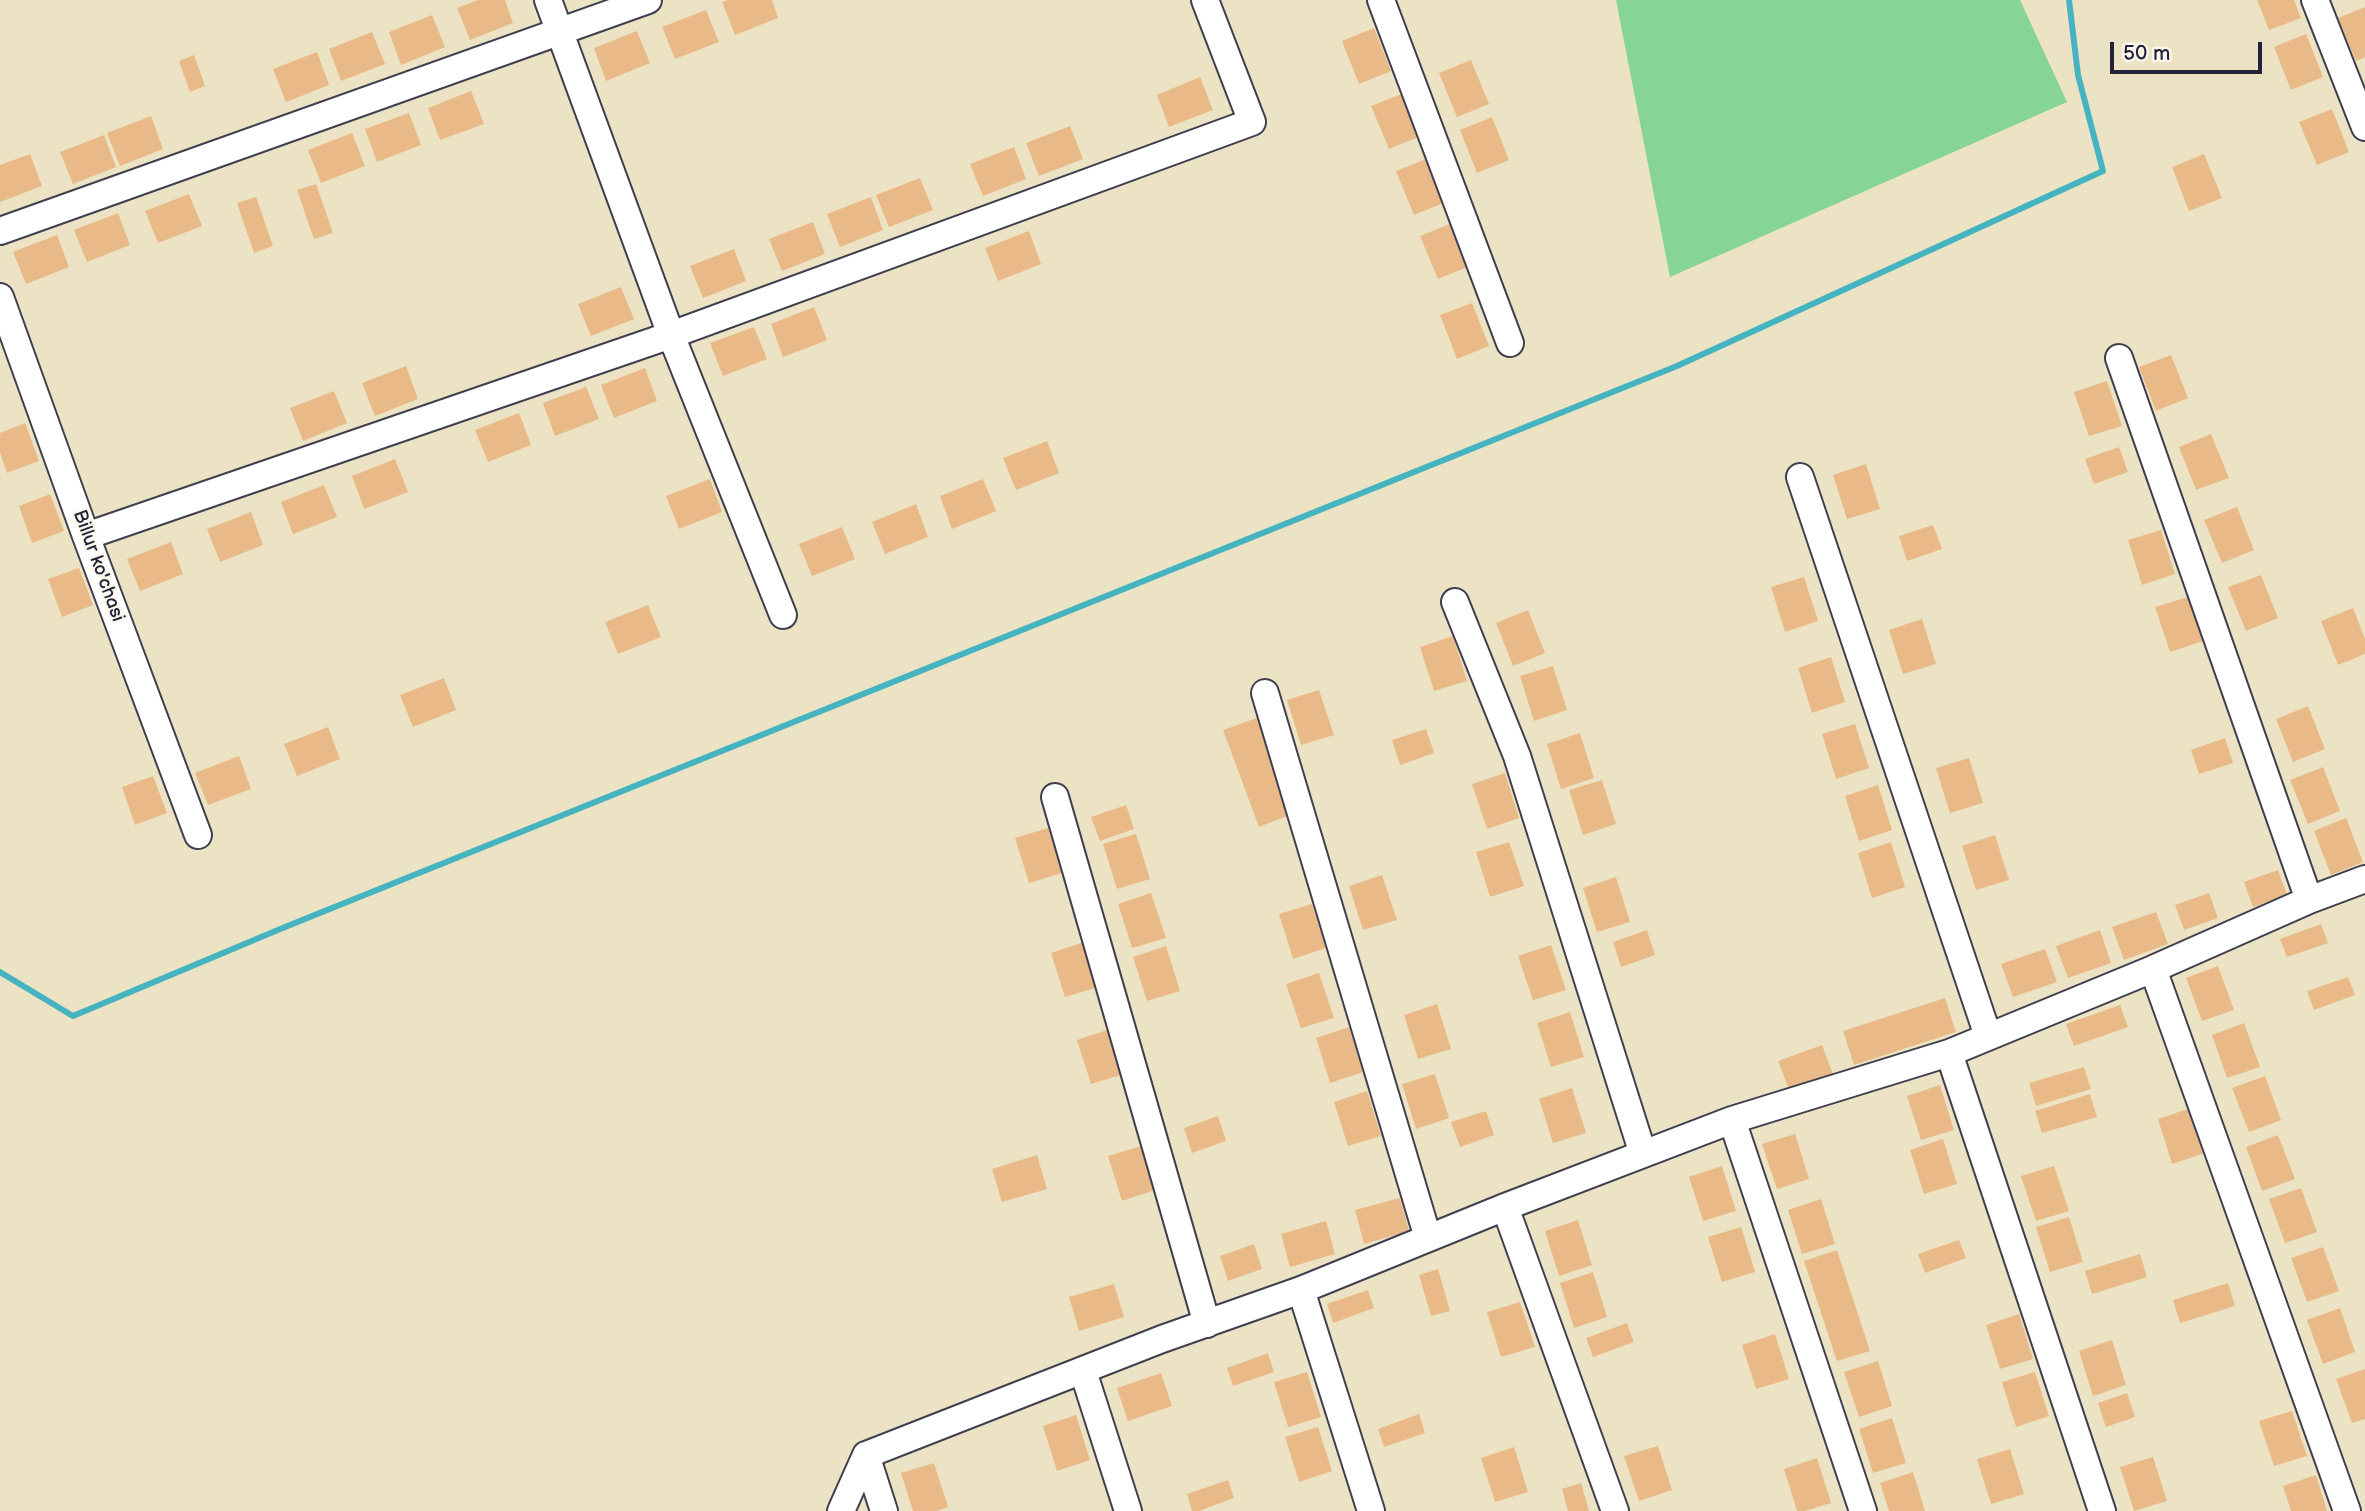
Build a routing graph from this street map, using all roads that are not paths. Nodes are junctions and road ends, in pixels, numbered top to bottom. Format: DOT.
graph roads {
  1 [pos="548,0"];
  2 [pos="648,0"];
  3 [pos="1205,0"];
  4 [pos="1381,0"];
  5 [pos="2315,0"];
  6 [pos="560,32"];
  7 [pos="2365,127"];
  8 [pos="0,231"];
  9 [pos="0,297"];
  10 [pos="671,335"];
  11 [pos="1510,343"];
  12 [pos="2119,358"];
  13 [pos="1800,477"];
  14 [pos="86,537"];
  15 [pos="1455,601"];
  16 [pos="783,615"];
  17 [pos="1265,693"];
  18 [pos="1055,797"];
  19 [pos="198,835"];
  20 [pos="2365,878"];
  21 [pos="2309,900"];
  22 [pos="2153,969"];
  23 [pos="1988,1036"];
  24 [pos="1949,1053"];
  25 [pos="1732,1120"];
  26 [pos="1643,1154"];
  27 [pos="1504,1207"];
  28 [pos="1428,1238"];
  29 [pos="1301,1290"];
  30 [pos="1207,1324"];
  31 [pos="1083,1371"];
  32 [pos="866,1455"];
  33 [pos="841,1511"];
  34 [pos="884,1511"];
  35 [pos="1128,1511"];
  36 [pos="1371,1511"];
  37 [pos="1615,1511"];
  38 [pos="1863,1511"];
  39 [pos="2102,1511"];
  40 [pos="2347,1511"];
  1 -- 6 [label="street"];
  2 -- 6 [label="street"];
  3 -- 10 [label="street"];
  4 -- 11 [label="street"];
  5 -- 7 [label="street"];
  6 -- 8 [label="street"];
  6 -- 10 [label="street"];
  9 -- 14 [label="street, Billur ko'chasi"];
  10 -- 14 [label="street"];
  10 -- 16 [label="street"];
  12 -- 21 [label="street"];
  13 -- 23 [label="street"];
  14 -- 19 [label="street, Billur ko'chasi"];
  15 -- 26 [label="street"];
  17 -- 28 [label="street"];
  18 -- 30 [label="street"];
  20 -- 21 [label="street"];
  21 -- 22 [label="street"];
  22 -- 23 [label="street"];
  22 -- 40 [label="street"];
  23 -- 24 [label="street"];
  24 -- 25 [label="street"];
  24 -- 39 [label="street"];
  25 -- 26 [label="street"];
  25 -- 38 [label="street"];
  26 -- 27 [label="street"];
  27 -- 28 [label="street"];
  27 -- 37 [label="street"];
  28 -- 29 [label="street"];
  29 -- 30 [label="street"];
  29 -- 36 [label="street"];
  30 -- 31 [label="street"];
  31 -- 32 [label="street"];
  31 -- 35 [label="street"];
  32 -- 33 [label="street"];
  32 -- 34 [label="street"];
}
